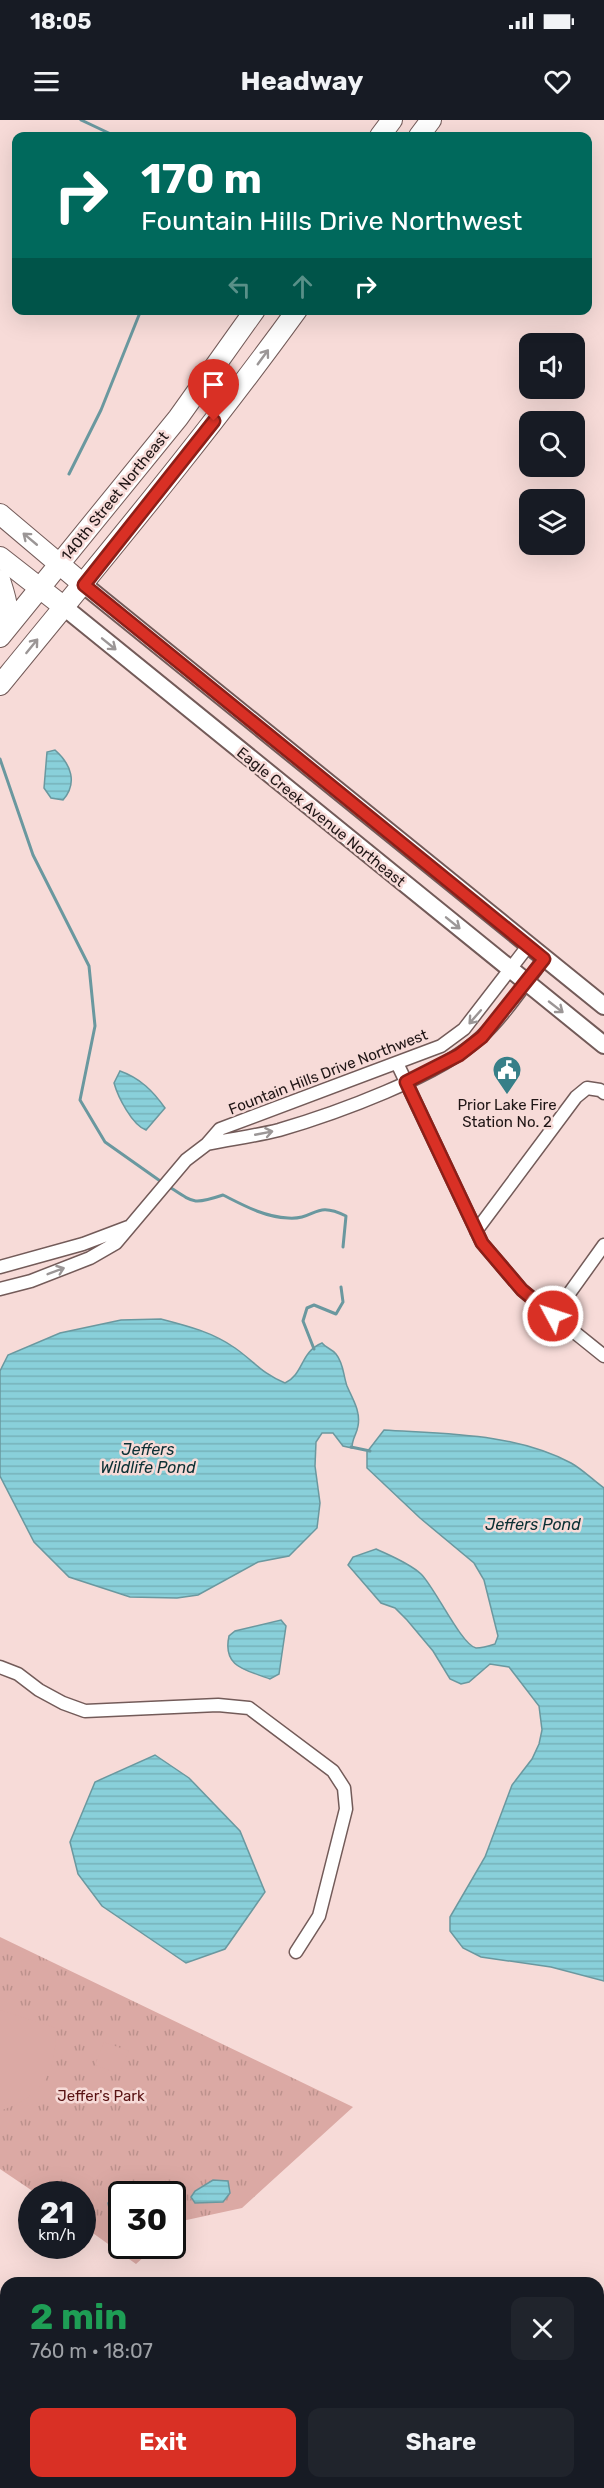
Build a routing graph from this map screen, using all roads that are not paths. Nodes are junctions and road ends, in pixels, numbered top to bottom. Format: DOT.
graph roads {
  1 [pos="251,315"];
  2 [pos="293,315"];
  3 [pos="0,514"];
  4 [pos="0,557"];
  5 [pos="60,564"];
  6 [pos="0,580"];
  7 [pos="84,585"];
  8 [pos="40,588"];
  9 [pos="64,607"];
  10 [pos="1,636"];
  11 [pos="0,685"];
  12 [pos="528,946"];
  13 [pos="544,959"];
  14 [pos="510,970"];
  15 [pos="526,983"];
  16 [pos="604,1006"];
  17 [pos="604,1045"];
  18 [pos="397,1063"];
  19 [pos="406,1082"];
  20 [pos="604,1093"];
  21 [pos="207,1144"];
  22 [pos="128,1227"];
  23 [pos="476,1231"];
  24 [pos="604,1245"];
  25 [pos="0,1267"];
  26 [pos="0,1289"];
  27 [pos="553,1316"];
  28 [pos="604,1356"];
  29 [pos="0,1667"];
  30 [pos="296,1952"];
  1 -- 5 [label="main road, 140th Street Northeast"];
  7 -- 2 [label="main road, 140th Street Northeast, one-way"];
  5 -- 3 [label="main road, Eagle Creek Avenue Northeast, one-way"];
  4 -- 8 [label="main road, Eagle Creek Avenue Northeast"];
  5 -- 7 [label="main road, Eagle Creek Avenue Northeast"];
  5 -- 8 [label="main road, 140th Street Northeast"];
  6 -- 10 [label="main road"];
  7 -- 9 [label="main road, 140th Street Northeast"];
  7 -- 12 [label="main road, Eagle Creek Avenue Northeast"];
  8 -- 9 [label="main road, Eagle Creek Avenue Northeast"];
  8 -- 10 [label="main road, 140th Street Northeast"];
  11 -- 9 [label="main road, 140th Street Northeast, one-way"];
  9 -- 14 [label="main road, Eagle Creek Avenue Northeast, one-way"];
  12 -- 13 [label="main road, Eagle Creek Avenue Northeast"];
  12 -- 14 [label="street, Fountain Hills Drive Northwest"];
  13 -- 15 [label="street, Fountain Hills Drive Northwest"];
  13 -- 16 [label="main road, Eagle Creek Avenue Northeast"];
  14 -- 15 [label="main road, Eagle Creek Avenue Northeast"];
  14 -- 18 [label="street, Fountain Hills Drive Northwest, one-way"];
  15 -- 17 [label="main road, Eagle Creek Avenue Northeast, one-way"];
  15 -- 19 [label="street, Fountain Hills Drive Northwest"];
  18 -- 19 [label="street"];
  18 -- 21 [label="street, Fountain Hills Drive Northwest"];
  21 -- 19 [label="street, Fountain Hills Drive Northwest, one-way"];
  19 -- 23 [label="street"];
  20 -- 23 [label="street"];
  21 -- 22 [label="street, Fountain Hills Drive Northwest"];
  22 -- 25 [label="street, Fountain Hills Drive Northwest"];
  26 -- 22 [label="street, Fountain Hills Drive Northwest, one-way"];
  23 -- 27 [label="street"];
  24 -- 27 [label="street"];
  27 -- 28 [label="street"];
  29 -- 30 [label="street"];
}
